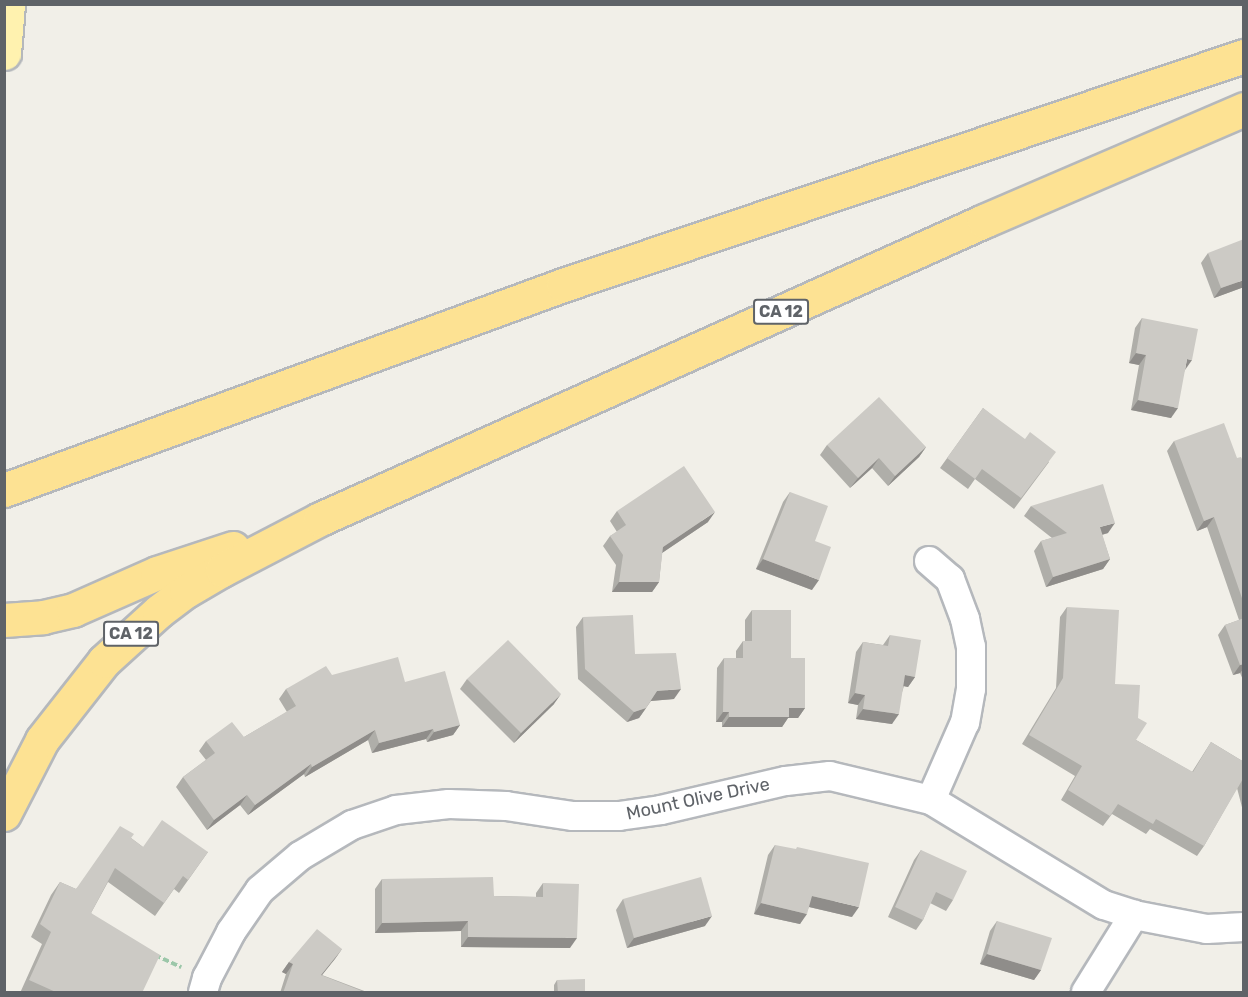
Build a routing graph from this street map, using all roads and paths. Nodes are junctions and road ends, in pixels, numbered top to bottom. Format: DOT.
graph roads {
  1 [pos="8,4"];
  2 [pos="4,53"];
  3 [pos="1244,56"];
  4 [pos="1244,109"];
  5 [pos="4,490"];
  6 [pos="320,519"];
  7 [pos="929,561"];
  8 [pos="4,620"];
  9 [pos="930,800"];
  10 [pos="4,814"];
  11 [pos="1134,915"];
  12 [pos="1244,927"];
  13 [pos="147,952"];
  14 [pos="205,985"];
  15 [pos="1086,993"];
  1 -- 2 [label="main road"];
  3 -- 5 [label="highway"];
  4 -- 6 [label="highway, CA 12"];
  6 -- 8 [label="highway"];
  6 -- 10 [label="highway, CA 12"];
  7 -- 9 [label="street"];
  9 -- 11 [label="street, Mount Olive Drive"];
  9 -- 14 [label="street, Mount Olive Drive"];
  11 -- 12 [label="street, Mount Olive Drive"];
  11 -- 15 [label="street"];
  13 -- 14 [label="path"];
}
